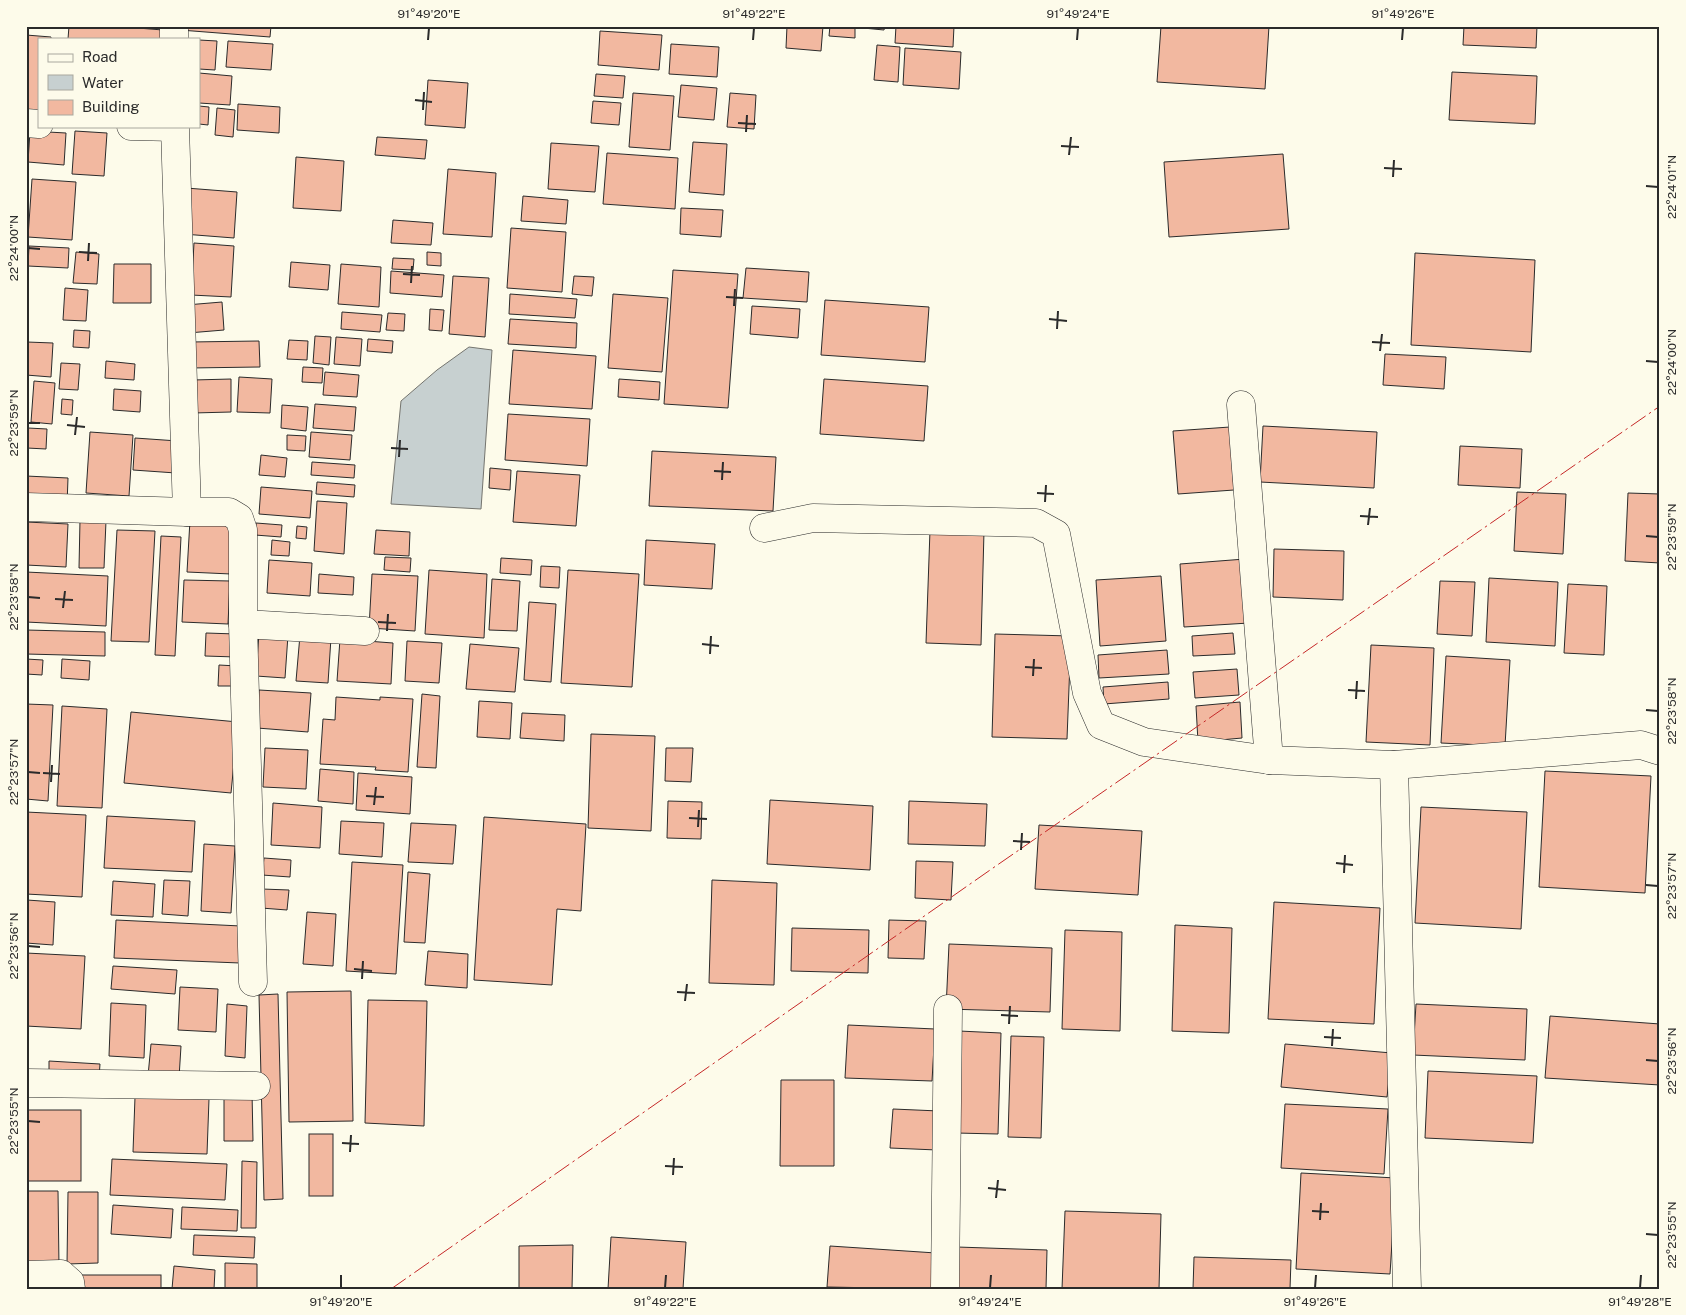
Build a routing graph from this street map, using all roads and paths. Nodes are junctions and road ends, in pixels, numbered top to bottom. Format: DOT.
graph roads {
  1 [pos="175,128"];
  2 [pos="1241,405"];
  3 [pos="26,507"];
  4 [pos="187,512"];
  5 [pos="764,528"];
  6 [pos="243,624"];
  7 [pos="365,631"];
  8 [pos="1660,751"];
  9 [pos="1270,760"];
  10 [pos="1394,765"];
  11 [pos="252,982"];
  12 [pos="948,1009"];
  13 [pos="26,1083"];
  14 [pos="256,1086"];
  15 [pos="26,1275"];
  16 [pos="71,1289"];
  17 [pos="945,1289"];
  18 [pos="1407,1289"];
  1 -- 4 [label="street"];
  2 -- 9 [label="street"];
  3 -- 4 [label="street"];
  4 -- 6 [label="street"];
  5 -- 9 [label="street"];
  6 -- 7 [label="street"];
  6 -- 11 [label="street"];
  8 -- 10 [label="street"];
  9 -- 10 [label="street"];
  10 -- 18 [label="street"];
  12 -- 17 [label="street"];
  13 -- 14 [label="street"];
  15 -- 16 [label="street"];
}
